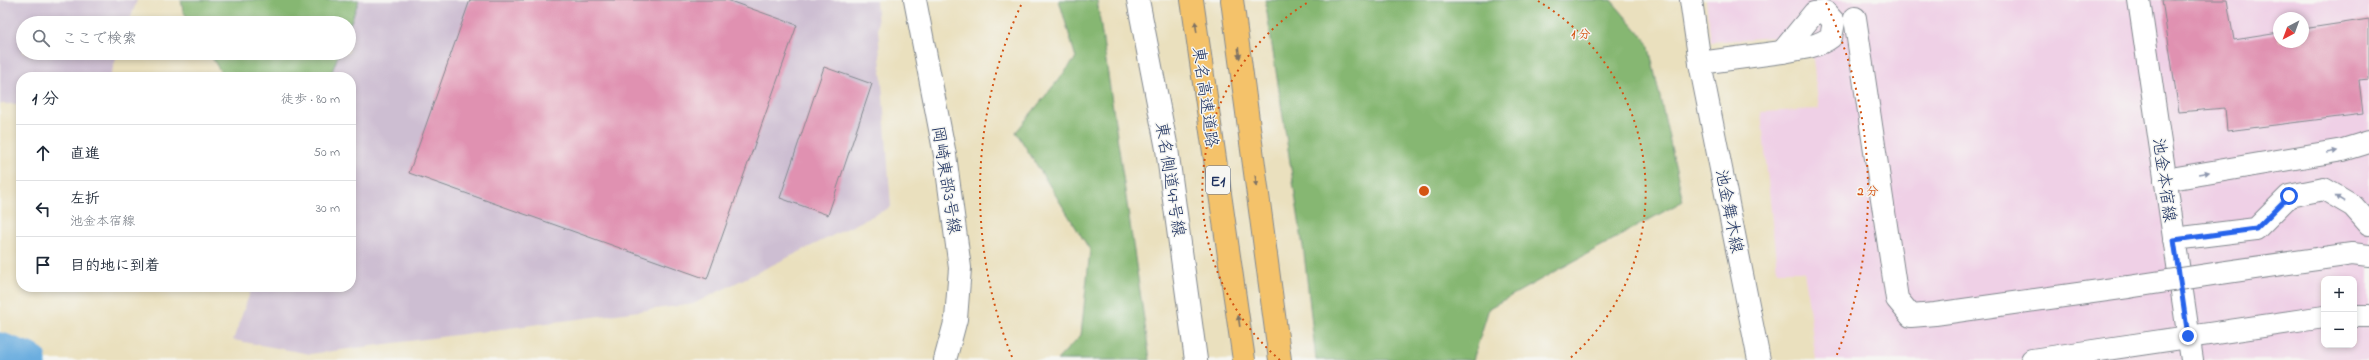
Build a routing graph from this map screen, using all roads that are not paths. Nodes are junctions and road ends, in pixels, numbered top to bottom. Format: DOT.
graph roads {
  1 [pos="915,0"];
  2 [pos="1138,0"];
  3 [pos="1192,0"];
  4 [pos="1232,0"];
  5 [pos="1691,0"];
  6 [pos="2139,0"];
  7 [pos="1855,18"];
  8 [pos="1782,52"];
  9 [pos="1700,63"];
  10 [pos="2369,142"];
  11 [pos="2165,180"];
  12 [pos="2369,224"];
  13 [pos="2174,240"];
  14 [pos="2363,251"];
  15 [pos="2357,316"];
  16 [pos="2369,316"];
  17 [pos="2321,317"];
  18 [pos="2188,336"];
  19 [pos="945,360"];
  20 [pos="1196,360"];
  21 [pos="1244,360"];
  22 [pos="1280,360"];
  23 [pos="1759,360"];
  24 [pos="2032,360"];
  25 [pos="2192,360"];
  1 -- 19 [label="street, 岡崎東部3号線"];
  2 -- 20 [label="street, 東名側道47号線"];
  21 -- 3 [label="highway, 東名高速道路 / E1, one-way"];
  4 -- 22 [label="highway, E1, one-way"];
  5 -- 9 [label="street, 池金舞木線"];
  6 -- 11 [label="street, 池金本宿線"];
  7 -- 14 [label="street, bridge"];
  8 -- 9 [label="street"];
  9 -- 23 [label="street, 池金舞木線"];
  11 -- 10 [label="street, one-way"];
  11 -- 13 [label="street, 池金本宿線"];
  12 -- 13 [label="street, one-way"];
  13 -- 18 [label="street, 池金本宿線"];
  15 -- 16 [label="street"];
  17 -- 18 [label="street"];
  18 -- 24 [label="street"];
  18 -- 25 [label="street, 池金本宿線"];
}
